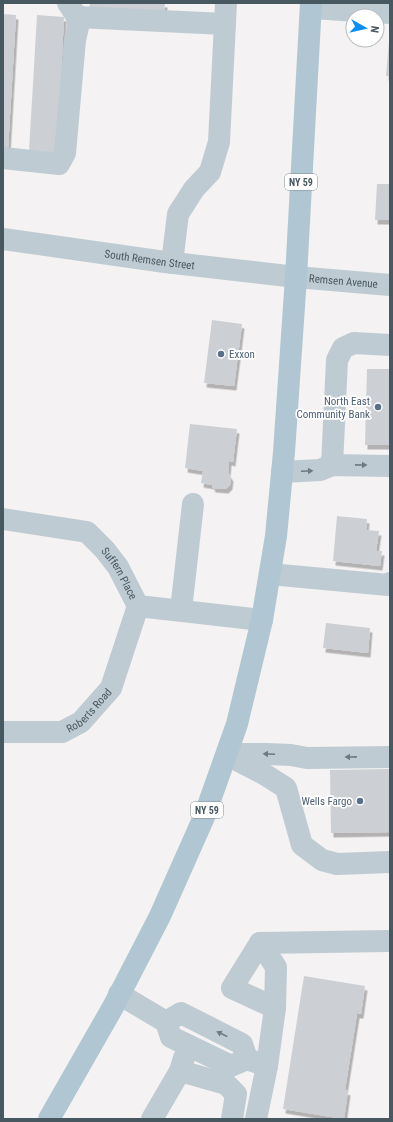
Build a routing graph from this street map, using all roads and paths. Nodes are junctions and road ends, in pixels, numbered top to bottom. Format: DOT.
graph roads {
  1 [pos="226,3"];
  2 [pos="311,6"];
  3 [pos="72,10"];
  4 [pos="179,12"];
  5 [pos="390,13"];
  6 [pos="225,24"];
  7 [pos="3,158"];
  8 [pos="3,239"];
  9 [pos="172,263"];
  10 [pos="296,277"];
  11 [pos="390,285"];
  12 [pos="390,345"];
  13 [pos="332,465"];
  14 [pos="390,466"];
  15 [pos="282,472"];
  16 [pos="193,504"];
  17 [pos="3,519"];
  18 [pos="270,574"];
  19 [pos="390,583"];
  20 [pos="138,606"];
  21 [pos="180,610"];
  22 [pos="262,620"];
  23 [pos="3,732"];
  24 [pos="227,754"];
  25 [pos="390,756"];
  26 [pos="307,758"];
  27 [pos="286,788"];
  28 [pos="390,862"];
  29 [pos="387,941"];
  30 [pos="260,942"];
  31 [pos="119,994"];
  32 [pos="275,1008"];
  33 [pos="166,1022"];
  34 [pos="188,1045"];
  35 [pos="257,1063"];
  36 [pos="180,1072"];
  37 [pos="49,1119"];
  38 [pos="152,1119"];
  39 [pos="232,1119"];
  40 [pos="256,1119"];
  1 -- 6 [label="street"];
  2 -- 5 [label="street"];
  2 -- 10 [label="main road, NY 59"];
  3 -- 4 [label="street"];
  3 -- 7 [label="street"];
  4 -- 6 [label="street"];
  6 -- 9 [label="street"];
  8 -- 9 [label="street, South Remsen Street"];
  9 -- 10 [label="street, South Remsen Street"];
  10 -- 11 [label="street, Remsen Avenue"];
  10 -- 15 [label="main road, NY 59"];
  12 -- 13 [label="street"];
  13 -- 14 [label="street, one-way"];
  15 -- 13 [label="street, one-way"];
  15 -- 18 [label="main road, NY 59"];
  16 -- 21 [label="street"];
  17 -- 20 [label="street, Suffern Place"];
  18 -- 19 [label="street"];
  18 -- 22 [label="main road, NY 59"];
  20 -- 21 [label="street, Suffern Place"];
  20 -- 23 [label="street, Roberts Road"];
  21 -- 22 [label="street, Suffern Place"];
  22 -- 24 [label="main road, NY 59"];
  26 -- 24 [label="street, one-way"];
  24 -- 27 [label="street"];
  24 -- 31 [label="main road, NY 59"];
  25 -- 26 [label="street, one-way"];
  26 -- 27 [label="street"];
  27 -- 28 [label="street"];
  29 -- 30 [label="street"];
  30 -- 32 [label="street"];
  30 -- 32 [label="street"];
  31 -- 33 [label="street"];
  31 -- 37 [label="main road, NY 59"];
  32 -- 35 [label="street"];
  33 -- 34 [label="street"];
  35 -- 33 [label="street, one-way"];
  34 -- 35 [label="street"];
  34 -- 36 [label="street"];
  35 -- 40 [label="street"];
  36 -- 38 [label="street"];
  36 -- 39 [label="street"];
}
